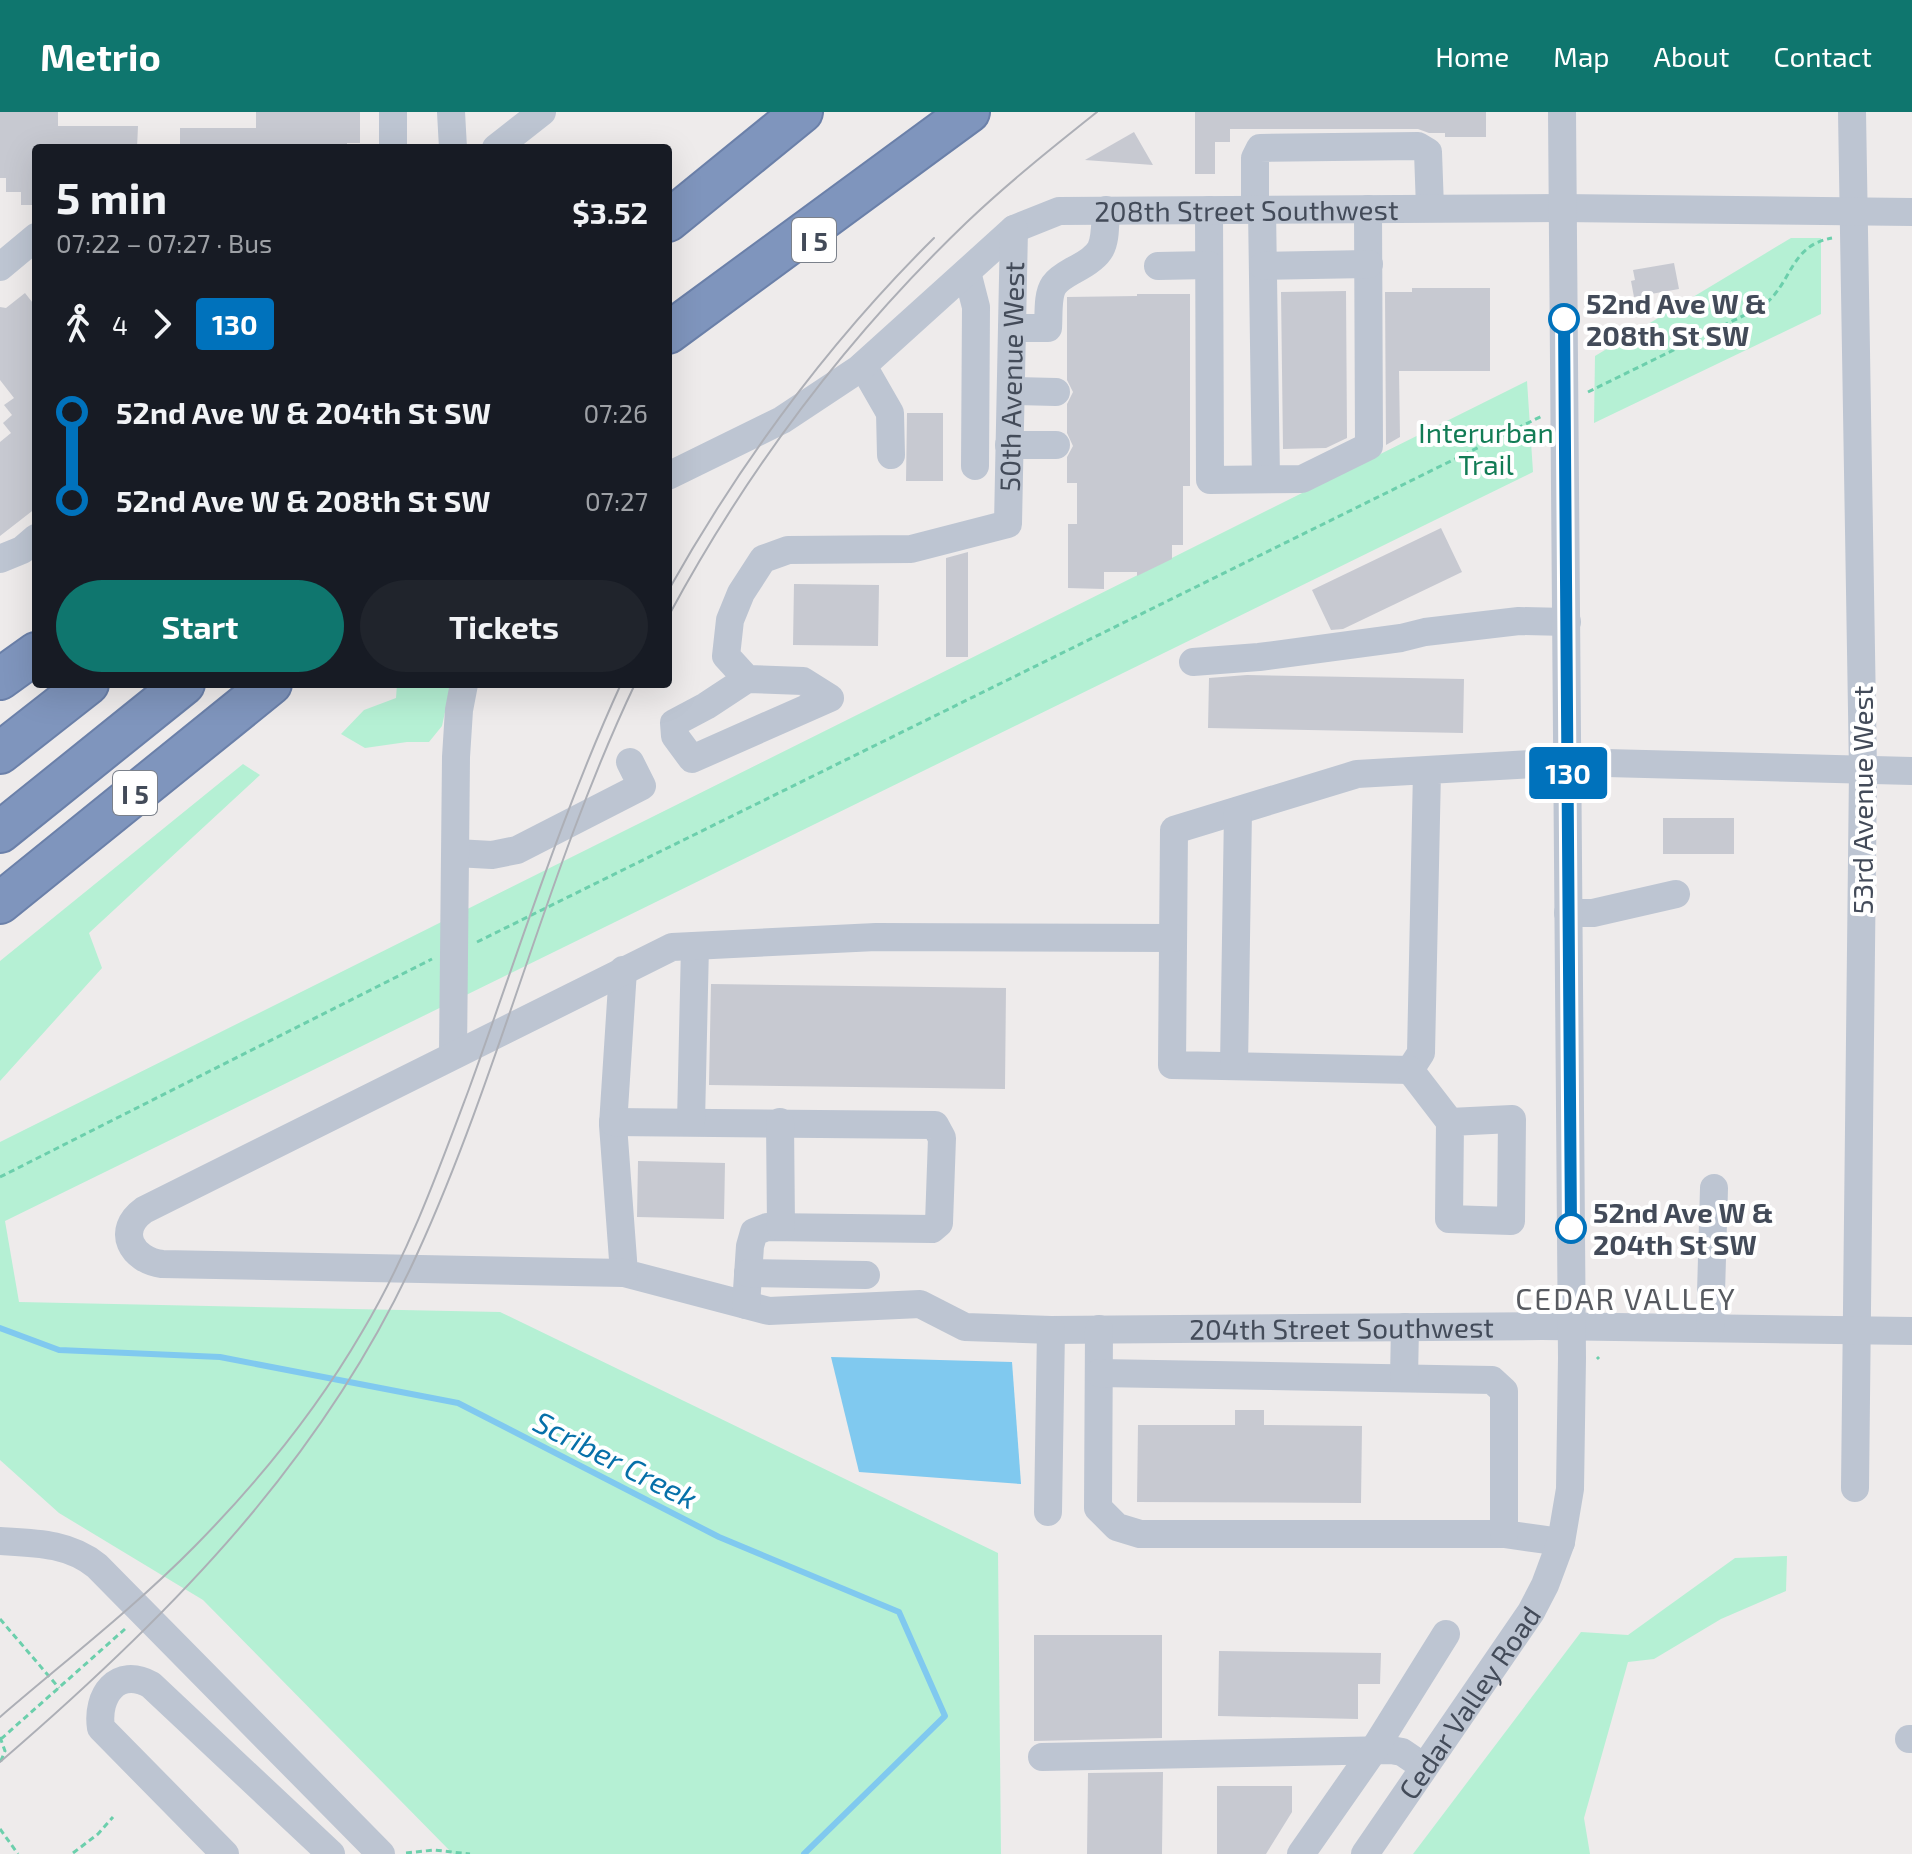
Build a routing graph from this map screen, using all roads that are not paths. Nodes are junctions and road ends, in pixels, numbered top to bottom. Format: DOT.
graph roads {
  1 [pos="393,112"];
  2 [pos="451,112"];
  3 [pos="542,112"];
  4 [pos="802,112"];
  5 [pos="969,112"];
  6 [pos="1562,112"];
  7 [pos="1852,112"];
  8 [pos="393,144"];
  9 [pos="453,144"];
  10 [pos="501,144"];
  11 [pos="752,150"];
  12 [pos="899,165"];
  13 [pos="672,206"];
  14 [pos="1430,208"];
  15 [pos="1562,208"];
  16 [pos="1258,209"];
  17 [pos="1368,209"];
  18 [pos="1106,210"];
  19 [pos="1209,210"];
  20 [pos="1852,212"];
  21 [pos="1912,212"];
  22 [pos="672,218"];
  23 [pos="1014,229"];
  24 [pos="32,246"];
  25 [pos="1369,264"];
  26 [pos="1209,265"];
  27 [pos="1158,266"];
  28 [pos="1263,266"];
  29 [pos="0,267"];
  30 [pos="967,272"];
  31 [pos="1012,328"];
  32 [pos="672,330"];
  33 [pos="672,360"];
  34 [pos="863,366"];
  35 [pos="1011,391"];
  36 [pos="1056,392"];
  37 [pos="1009,445"];
  38 [pos="1056,445"];
  39 [pos="891,455"];
  40 [pos="975,466"];
  41 [pos="672,474"];
  42 [pos="1266,479"];
  43 [pos="32,541"];
  44 [pos="0,559"];
  45 [pos="1567,622"];
  46 [pos="32,656"];
  47 [pos="1193,662"];
  48 [pos="0,679"];
  49 [pos="747,679"];
  50 [pos="83,688"];
  51 [pos="151,688"];
  52 [pos="179,688"];
  53 [pos="266,688"];
  54 [pos="463,688"];
  55 [pos="0,753"];
  56 [pos="630,762"];
  57 [pos="1568,762"];
  58 [pos="1863,770"];
  59 [pos="1427,771"];
  60 [pos="1912,771"];
  61 [pos="0,808"];
  62 [pos="1238,811"];
  63 [pos="0,832"];
  64 [pos="456,853"];
  65 [pos="1676,894"];
  66 [pos="0,903"];
  67 [pos="1568,913"];
  68 [pos="1173,938"];
  69 [pos="695,946"];
  70 [pos="623,970"];
  71 [pos="453,1054"];
  72 [pos="1234,1066"];
  73 [pos="1410,1070"];
  74 [pos="613,1122"];
  75 [pos="691,1122"];
  76 [pos="780,1122"];
  77 [pos="1450,1122"];
  78 [pos="1714,1188"];
  79 [pos="781,1227"];
  80 [pos="624,1273"];
  81 [pos="748,1273"];
  82 [pos="866,1275"];
  83 [pos="746,1305"];
  84 [pos="1405,1327"];
  85 [pos="1572,1327"];
  86 [pos="1710,1328"];
  87 [pos="1099,1329"];
  88 [pos="1051,1330"];
  89 [pos="1859,1330"];
  90 [pos="1912,1331"];
  91 [pos="1099,1373"];
  92 [pos="1404,1378"];
  93 [pos="1855,1488"];
  94 [pos="1048,1512"];
  95 [pos="1504,1534"];
  96 [pos="0,1541"];
  97 [pos="1561,1542"];
  98 [pos="1446,1634"];
  99 [pos="1373,1751"];
  100 [pos="1042,1757"];
  101 [pos="1424,1767"];
  102 [pos="225,1854"];
  103 [pos="331,1854"];
  104 [pos="381,1854"];
  105 [pos="1301,1854"];
  106 [pos="1365,1854"];
  1 -- 8 [label="street"];
  2 -- 9 [label="street"];
  3 -- 10 [label="street"];
  4 -- 11 [label="highway"];
  5 -- 12 [label="highway, I 5"];
  6 -- 15 [label="street, Cedar Valley Road"];
  7 -- 20 [label="street, 53rd Avenue West"];
  11 -- 13 [label="highway"];
  11 -- 22 [label="highway"];
  12 -- 32 [label="highway"];
  12 -- 33 [label="highway, I 5"];
  14 -- 15 [label="street, 208th Street Southwest"];
  14 -- 16 [label="street"];
  14 -- 17 [label="street, 208th Street Southwest"];
  15 -- 20 [label="street, 208th Street Southwest"];
  15 -- 45 [label="street, Cedar Valley Road"];
  16 -- 17 [label="street, 208th Street Southwest"];
  16 -- 19 [label="street, 208th Street Southwest"];
  16 -- 28 [label="street"];
  17 -- 25 [label="street"];
  18 -- 19 [label="street, 208th Street Southwest"];
  18 -- 23 [label="street, 208th Street Southwest"];
  18 -- 31 [label="street"];
  19 -- 26 [label="street"];
  20 -- 21 [label="street, 208th Street Southwest"];
  20 -- 58 [label="street, 53rd Avenue West"];
  23 -- 30 [label="street, 208th Street Southwest"];
  23 -- 31 [label="street, 50th Avenue West"];
  24 -- 29 [label="street"];
  25 -- 28 [label="street"];
  25 -- 42 [label="street"];
  26 -- 27 [label="street"];
  26 -- 42 [label="street"];
  28 -- 42 [label="street"];
  30 -- 34 [label="street, 208th Street Southwest"];
  30 -- 40 [label="street"];
  31 -- 35 [label="street, 50th Avenue West"];
  34 -- 39 [label="street"];
  34 -- 41 [label="street, 208th Street Southwest"];
  35 -- 36 [label="street"];
  35 -- 37 [label="street, 50th Avenue West"];
  37 -- 38 [label="street"];
  37 -- 49 [label="street, 50th Avenue West"];
  43 -- 44 [label="street"];
  45 -- 47 [label="street"];
  45 -- 57 [label="street, Cedar Valley Road"];
  46 -- 48 [label="highway"];
  49 -- 49 [label="street"];
  50 -- 55 [label="highway"];
  51 -- 61 [label="highway"];
  52 -- 63 [label="highway"];
  53 -- 66 [label="highway, I 5"];
  54 -- 64 [label="street"];
  56 -- 64 [label="street"];
  57 -- 58 [label="street"];
  57 -- 59 [label="street"];
  57 -- 67 [label="street, Cedar Valley Road"];
  58 -- 60 [label="street"];
  58 -- 89 [label="street, 53rd Avenue West"];
  59 -- 62 [label="street"];
  59 -- 73 [label="street"];
  62 -- 68 [label="street"];
  62 -- 72 [label="street"];
  64 -- 71 [label="street"];
  65 -- 67 [label="street"];
  67 -- 85 [label="street, Cedar Valley Road"];
  68 -- 69 [label="street"];
  68 -- 72 [label="street"];
  69 -- 70 [label="street"];
  69 -- 75 [label="street"];
  70 -- 71 [label="street"];
  70 -- 74 [label="street"];
  71 -- 80 [label="street, 204th Street Southwest"];
  72 -- 73 [label="street"];
  73 -- 77 [label="street"];
  74 -- 75 [label="street"];
  74 -- 80 [label="street"];
  75 -- 76 [label="street"];
  76 -- 79 [label="street"];
  76 -- 79 [label="street"];
  78 -- 86 [label="street"];
  79 -- 81 [label="street"];
  80 -- 83 [label="street, 204th Street Southwest"];
  81 -- 82 [label="street"];
  81 -- 83 [label="street"];
  83 -- 88 [label="street, 204th Street Southwest"];
  84 -- 85 [label="street, 204th Street Southwest"];
  84 -- 87 [label="street, 204th Street Southwest"];
  84 -- 92 [label="street"];
  85 -- 86 [label="street, 204th Street Southwest"];
  85 -- 97 [label="street, Cedar Valley Road"];
  86 -- 89 [label="street, 204th Street Southwest"];
  87 -- 88 [label="street, 204th Street Southwest"];
  87 -- 91 [label="street"];
  88 -- 94 [label="street"];
  89 -- 90 [label="street, 204th Street Southwest"];
  89 -- 93 [label="street, 53rd Avenue West"];
  91 -- 92 [label="street"];
  91 -- 95 [label="street"];
  92 -- 95 [label="street"];
  95 -- 97 [label="street"];
  96 -- 104 [label="street"];
  97 -- 101 [label="street, Cedar Valley Road"];
  98 -- 99 [label="street"];
  99 -- 100 [label="street"];
  99 -- 101 [label="street"];
  99 -- 105 [label="street"];
  101 -- 106 [label="street, Cedar Valley Road"];
  102 -- 103 [label="street"];
}
